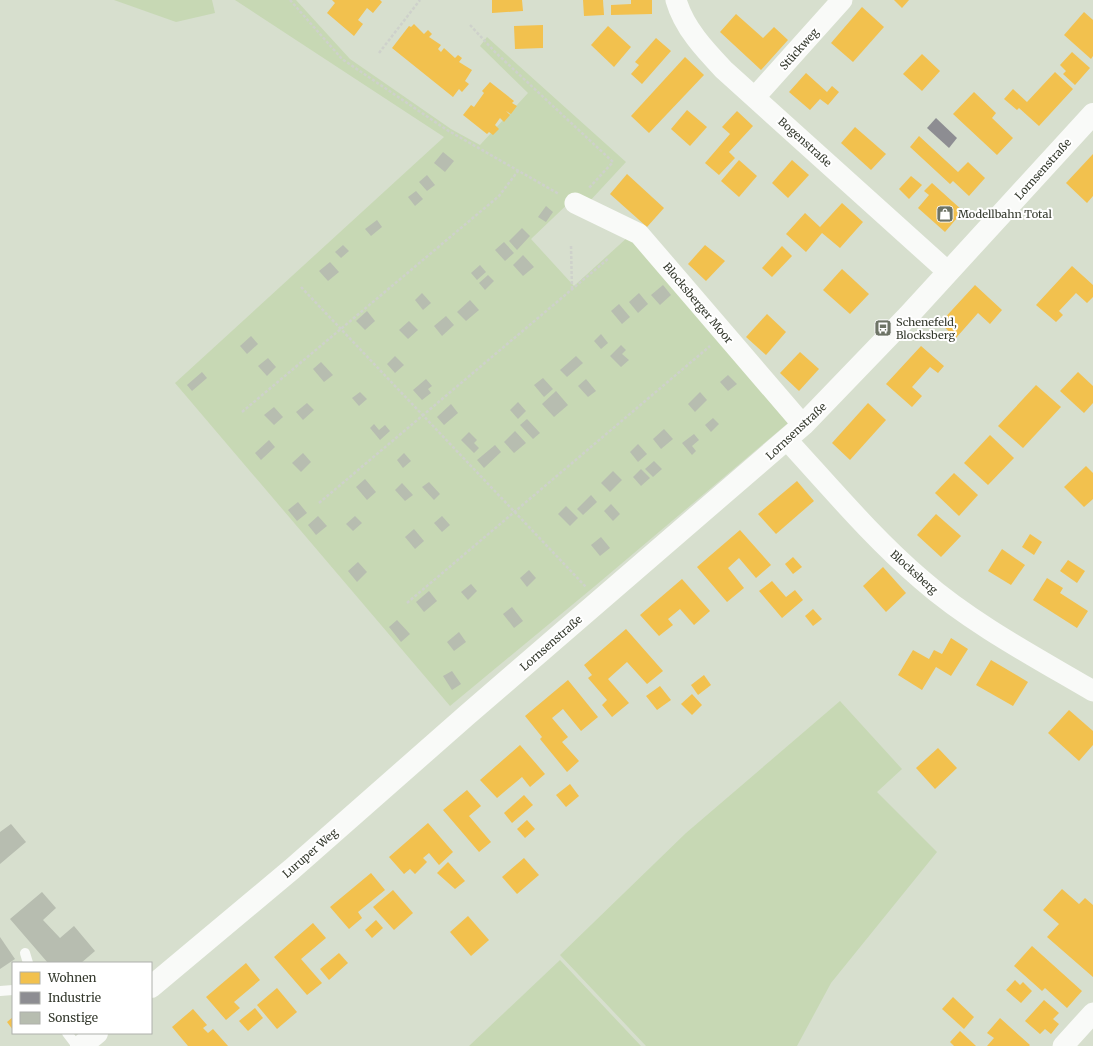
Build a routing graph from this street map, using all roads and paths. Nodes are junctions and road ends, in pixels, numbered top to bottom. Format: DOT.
graph roads {
  1 [pos="290,0"];
  2 [pos="420,0"];
  3 [pos="676,0"];
  4 [pos="842,0"];
  5 [pos="470,25"];
  6 [pos="380,53"];
  7 [pos="755,97"];
  8 [pos="1093,114"];
  9 [pos="518,171"];
  10 [pos="575,203"];
  11 [pos="571,246"];
  12 [pos="609,258"];
  13 [pos="948,272"];
  14 [pos="301,287"];
  15 [pos="572,289"];
  16 [pos="340,328"];
  17 [pos="724,334"];
  18 [pos="242,412"];
  19 [pos="423,416"];
  20 [pos="803,425"];
  21 [pos="787,440"];
  22 [pos="319,503"];
  23 [pos="514,511"];
  24 [pos="590,592"];
  25 [pos="407,603"];
  26 [pos="1093,691"];
  27 [pos="467,715"];
  28 [pos="25,953"];
  29 [pos="28,962"];
  30 [pos="152,987"];
  31 [pos="12,990"];
  32 [pos="0,992"];
  33 [pos="1093,1013"];
  34 [pos="68,1034"];
  35 [pos="96,1034"];
  36 [pos="78,1046"];
  37 [pos="81,1046"];
  38 [pos="1063,1046"];
  1 -- 9 [label="path"];
  2 -- 6 [label="path"];
  3 -- 7 [label="street, Bogenstraße"];
  4 -- 7 [label="street, Stückweg"];
  5 -- 10 [label="path"];
  7 -- 13 [label="street, Bogenstraße"];
  8 -- 13 [label="street, Lornsenstraße"];
  9 -- 10 [label="path"];
  9 -- 16 [label="path"];
  10 -- 17 [label="street, Blocksberger Moor"];
  11 -- 15 [label="path"];
  12 -- 15 [label="path"];
  13 -- 20 [label="street, Lornsenstraße"];
  14 -- 16 [label="path"];
  15 -- 19 [label="path"];
  16 -- 18 [label="path"];
  16 -- 19 [label="path"];
  17 -- 20 [label="street, Blocksberger Moor"];
  17 -- 23 [label="path"];
  19 -- 22 [label="path"];
  19 -- 23 [label="path"];
  20 -- 21 [label="street, Lornsenstraße"];
  21 -- 26 [label="street, Blocksberg"];
  21 -- 27 [label="street, Lornsenstraße"];
  23 -- 24 [label="path"];
  23 -- 25 [label="path"];
  27 -- 30 [label="street, Luruper Weg"];
  28 -- 29 [label="lane"];
  31 -- 32 [label="lane"];
  33 -- 38 [label="street"];
  34 -- 36 [label="lane"];
  35 -- 37 [label="street"];
}
